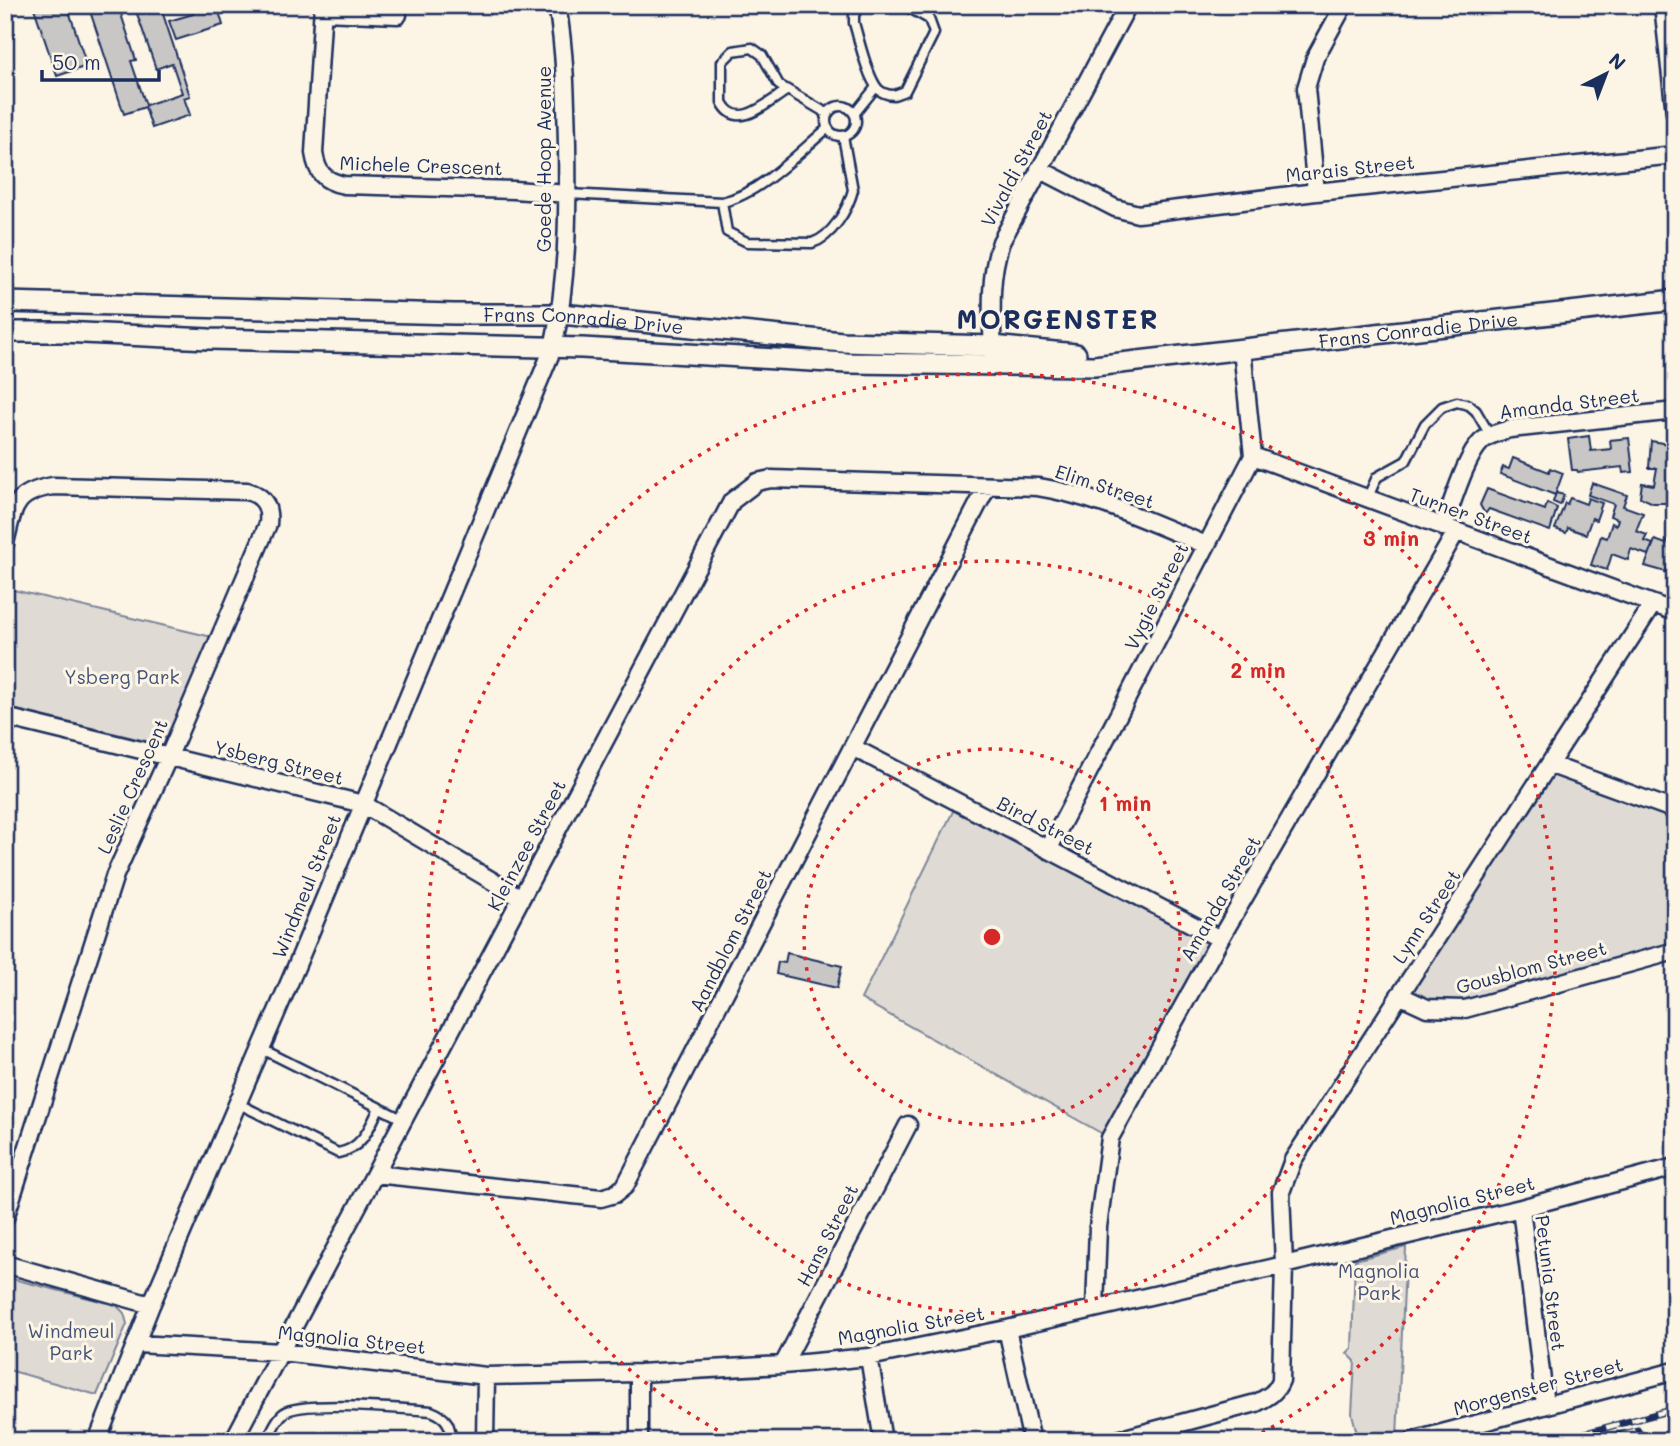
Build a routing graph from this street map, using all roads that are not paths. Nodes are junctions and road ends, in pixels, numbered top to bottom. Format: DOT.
graph roads {
  1 [pos="557,5"];
  2 [pos="860,5"];
  3 [pos="904,5"];
  4 [pos="1128,5"];
  5 [pos="1344,5"];
  6 [pos="1663,5"];
  7 [pos="323,9"];
  8 [pos="398,15"];
  9 [pos="876,87"];
  10 [pos="786,91"];
  11 [pos="855,113"];
  12 [pos="1675,113"];
  13 [pos="828,114"];
  14 [pos="828,128"];
  15 [pos="843,136"];
  16 [pos="1675,155"];
  17 [pos="1039,169"];
  18 [pos="1316,192"];
  19 [pos="568,194"];
  20 [pos="722,202"];
  21 [pos="1675,300"];
  22 [pos="5,302"];
  23 [pos="561,314"];
  24 [pos="5,332"];
  25 [pos="553,348"];
  26 [pos="1242,349"];
  27 [pos="993,356"];
  28 [pos="1675,411"];
  29 [pos="1490,435"];
  30 [pos="1253,456"];
  31 [pos="987,487"];
  32 [pos="1367,499"];
  33 [pos="1449,530"];
  34 [pos="5,543"];
  35 [pos="1206,545"];
  36 [pos="1653,604"];
  37 [pos="1675,612"];
  38 [pos="5,717"];
  39 [pos="854,748"];
  40 [pos="169,756"];
  41 [pos="1551,765"];
  42 [pos="363,804"];
  43 [pos="1675,810"];
  44 [pos="1048,850"];
  45 [pos="521,898"];
  46 [pos="1220,939"];
  47 [pos="1675,951"];
  48 [pos="1399,995"];
  49 [pos="260,1048"];
  50 [pos="237,1103"];
  51 [pos="379,1108"];
  52 [pos="404,1120"];
  53 [pos="908,1125"];
  54 [pos="1675,1167"];
  55 [pos="375,1174"];
  56 [pos="1521,1208"];
  57 [pos="5,1218"];
  58 [pos="5,1264"];
  59 [pos="1284,1265"];
  60 [pos="151,1305"];
  61 [pos="1095,1308"];
  62 [pos="1007,1329"];
  63 [pos="137,1344"];
  64 [pos="281,1352"];
  65 [pos="869,1357"];
  66 [pos="783,1365"];
  67 [pos="1675,1371"];
  68 [pos="639,1373"];
  69 [pos="486,1376"];
  70 [pos="1545,1405"];
  71 [pos="97,1441"];
  72 [pos="233,1441"];
  73 [pos="267,1441"];
  74 [pos="451,1441"];
  75 [pos="485,1441"];
  76 [pos="639,1441"];
  77 [pos="883,1441"];
  78 [pos="1032,1441"];
  79 [pos="1114,1441"];
  80 [pos="1412,1441"];
  1 -- 19 [label="street, Goede Hoop Avenue"];
  2 -- 9 [label="lane"];
  3 -- 9 [label="lane"];
  4 -- 17 [label="street, Vivaldi Street"];
  5 -- 18 [label="street"];
  6 -- 12 [label="street"];
  7 -- 8 [label="street"];
  7 -- 19 [label="street, Michele Crescent"];
  9 -- 11 [label="lane"];
  10 -- 10 [label="lane"];
  10 -- 13 [label="lane"];
  11 -- 13 [label="lane"];
  11 -- 15 [label="lane"];
  13 -- 14 [label="lane"];
  14 -- 15 [label="lane"];
  14 -- 20 [label="lane"];
  15 -- 20 [label="lane"];
  16 -- 18 [label="street, Marais Street"];
  17 -- 18 [label="street, Marais Street"];
  17 -- 27 [label="street, Vivaldi Street"];
  19 -- 20 [label="lane"];
  19 -- 23 [label="street, Goede Hoop Avenue"];
  21 -- 26 [label="street, Frans Conradie Drive"];
  22 -- 23 [label="street, Frans Conradie Drive"];
  23 -- 25 [label="street, Goede Hoop Avenue"];
  23 -- 27 [label="street, Frans Conradie Drive"];
  24 -- 25 [label="street, Frans Conradie Drive"];
  25 -- 27 [label="street, Frans Conradie Drive"];
  25 -- 42 [label="street, Windmeul Street"];
  26 -- 27 [label="street, Frans Conradie Drive"];
  26 -- 30 [label="street"];
  28 -- 29 [label="street, Amanda Street"];
  29 -- 32 [label="lane"];
  29 -- 33 [label="street, Amanda Street"];
  30 -- 32 [label="street, Turner Street"];
  30 -- 35 [label="street, Vygie Street"];
  31 -- 35 [label="street, Elim Street"];
  31 -- 39 [label="street, Aandblom Street"];
  31 -- 45 [label="street, Kleinzee Street"];
  32 -- 33 [label="street, Turner Street"];
  33 -- 36 [label="street, Turner Street"];
  33 -- 46 [label="street, Amanda Street"];
  34 -- 40 [label="street, Leslie Crescent"];
  35 -- 44 [label="street, Vygie Street"];
  36 -- 37 [label="street, Turner Street"];
  36 -- 41 [label="street, Lynn Street"];
  38 -- 40 [label="street, Ysberg Street"];
  39 -- 44 [label="street, Bird Street"];
  39 -- 55 [label="street, Aandblom Street"];
  40 -- 42 [label="street, Ysberg Street"];
  40 -- 57 [label="street, Leslie Crescent"];
  41 -- 43 [label="street"];
  41 -- 48 [label="street, Lynn Street"];
  42 -- 45 [label="street, Ysberg Street"];
  42 -- 49 [label="street, Windmeul Street"];
  44 -- 46 [label="street, Bird Street"];
  45 -- 52 [label="street, Kleinzee Street"];
  46 -- 61 [label="street, Amanda Street"];
  47 -- 48 [label="street, Gousblom Street"];
  48 -- 59 [label="street, Lynn Street"];
  49 -- 50 [label="street, Windmeul Street"];
  49 -- 51 [label="lane"];
  50 -- 51 [label="lane"];
  50 -- 60 [label="street, Windmeul Street"];
  51 -- 52 [label="lane"];
  52 -- 55 [label="street, Kleinzee Street"];
  53 -- 66 [label="street, Hans Street"];
  54 -- 56 [label="street, Magnolia Street"];
  55 -- 64 [label="street, Kleinzee Street"];
  56 -- 59 [label="street, Magnolia Street"];
  56 -- 70 [label="street, Petunia Street"];
  58 -- 60 [label="street"];
  59 -- 61 [label="street, Magnolia Street"];
  59 -- 79 [label="street, Lynn Street"];
  60 -- 63 [label="street, Windmeul Street"];
  61 -- 62 [label="street, Magnolia Street"];
  62 -- 65 [label="street, Magnolia Street"];
  62 -- 78 [label="street"];
  63 -- 64 [label="street, Magnolia Street"];
  63 -- 71 [label="street, Windmeul Street"];
  64 -- 69 [label="street, Magnolia Street"];
  64 -- 72 [label="street, Kleinzee Street"];
  65 -- 66 [label="street, Magnolia Street"];
  65 -- 77 [label="street"];
  66 -- 68 [label="street, Magnolia Street"];
  67 -- 70 [label="street, Morgenster Street"];
  68 -- 69 [label="street, Magnolia Street"];
  68 -- 76 [label="street"];
  69 -- 75 [label="street"];
  70 -- 80 [label="street, Morgenster Street"];
  73 -- 74 [label="lane"];
}
